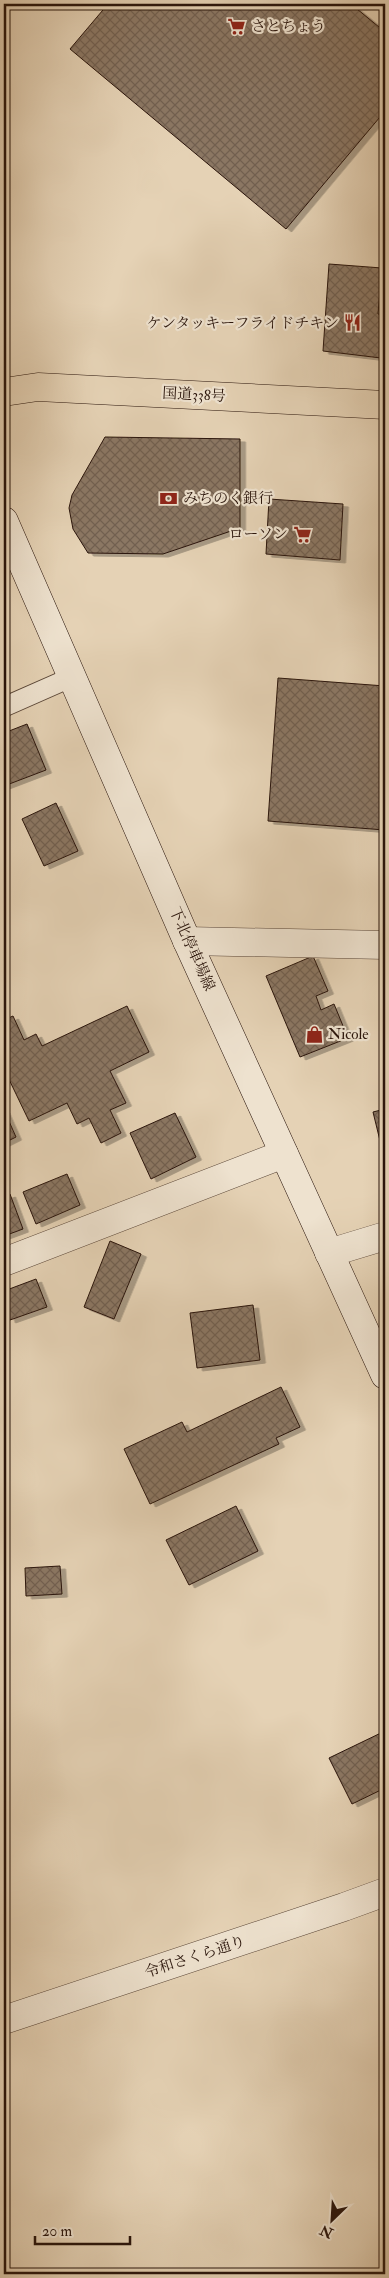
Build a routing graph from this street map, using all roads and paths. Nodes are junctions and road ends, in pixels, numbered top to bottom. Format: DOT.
graph roads {
  1 [pos="4,392"];
  2 [pos="385,406"];
  3 [pos="4,521"];
  4 [pos="72,677"];
  5 [pos="4,707"];
  6 [pos="187,941"];
  7 [pos="385,945"];
  8 [pos="284,1154"];
  9 [pos="385,1236"];
  10 [pos="329,1253"];
  11 [pos="4,1262"];
  12 [pos="385,1375"];
  13 [pos="385,1892"];
  14 [pos="4,2020"];
  1 -- 2 [label="highway, 国道338号"];
  3 -- 4 [label="street, 下北停車場線"];
  4 -- 5 [label="lane"];
  4 -- 6 [label="street, 下北停車場線"];
  6 -- 7 [label="street"];
  6 -- 8 [label="street, 下北停車場線"];
  8 -- 10 [label="street, 下北停車場線"];
  8 -- 11 [label="street"];
  9 -- 10 [label="street"];
  10 -- 12 [label="street, 下北停車場線"];
  13 -- 14 [label="street, 令和さくら通り"];
}
